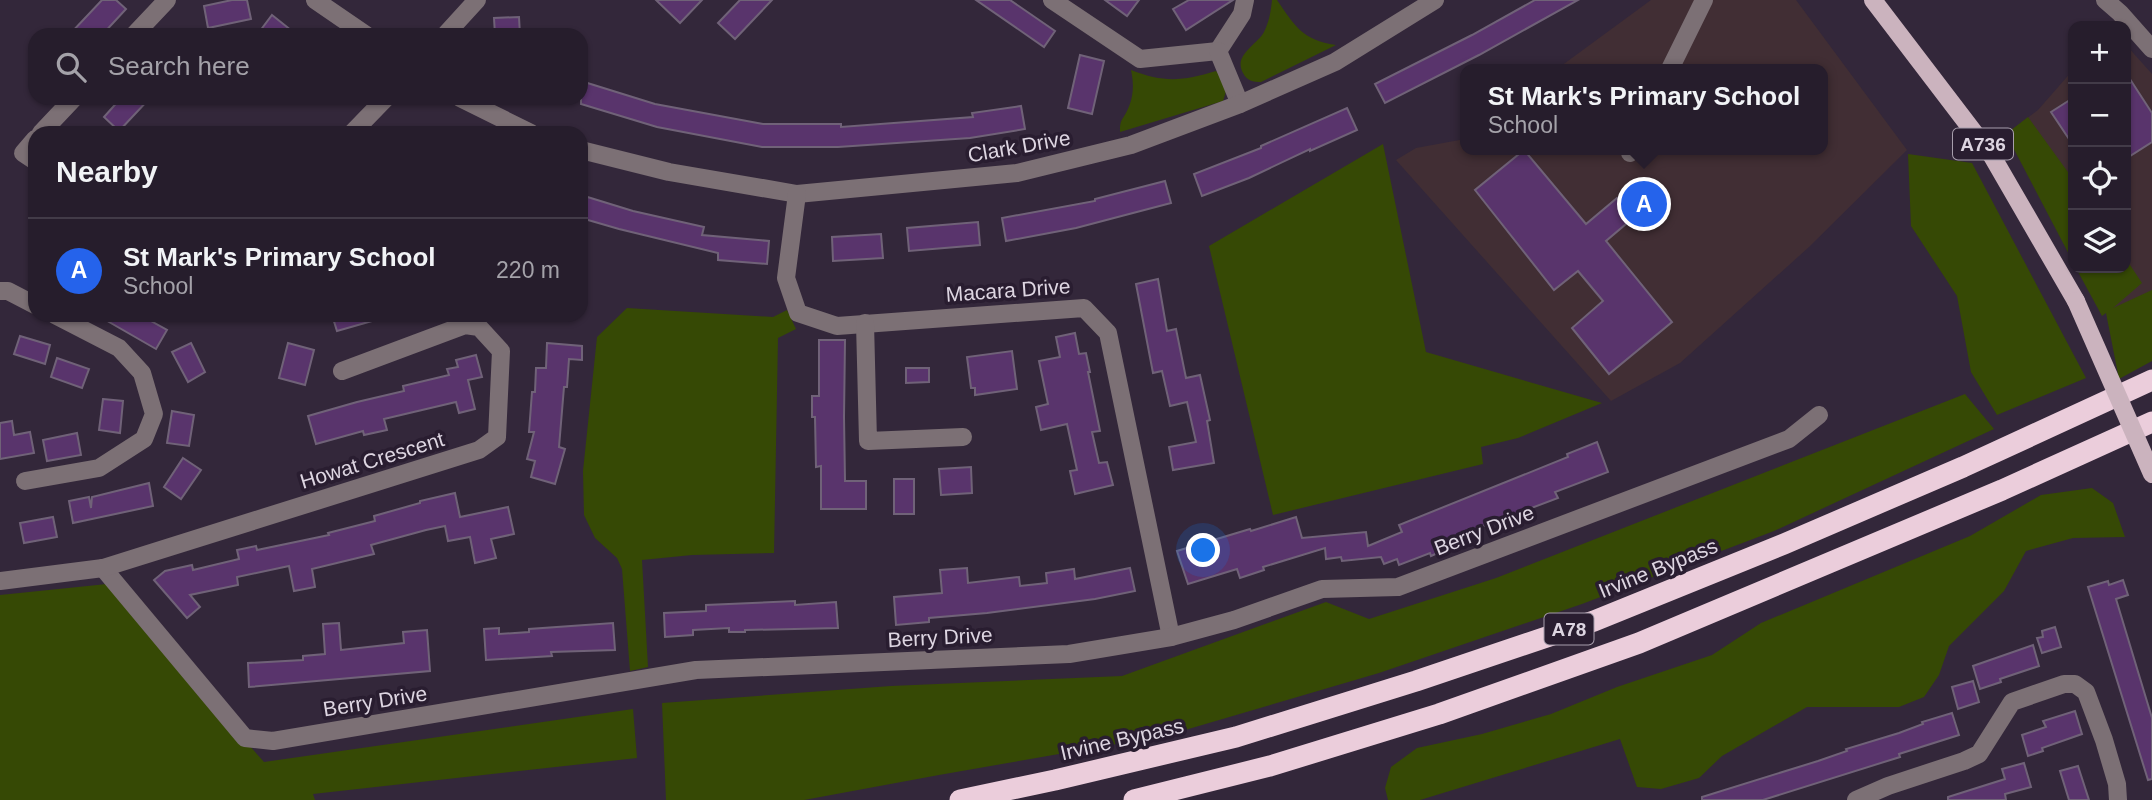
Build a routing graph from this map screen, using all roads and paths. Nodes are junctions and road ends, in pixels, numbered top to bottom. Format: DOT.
graph roads {
  1 [pos="167,0"];
  2 [pos="315,0"];
  3 [pos="477,0"];
  4 [pos="1052,0"];
  5 [pos="1245,0"];
  6 [pos="1435,0"];
  7 [pos="1704,0"];
  8 [pos="1873,0"];
  9 [pos="2105,0"];
  10 [pos="141,28"];
  11 [pos="356,28"];
  12 [pos="451,28"];
  13 [pos="2152,49"];
  14 [pos="1218,51"];
  15 [pos="1672,64"];
  16 [pos="1240,104"];
  17 [pos="67,105"];
  18 [pos="379,105"];
  19 [pos="474,105"];
  20 [pos="48,126"];
  21 [pos="359,126"];
  22 [pos="517,126"];
  23 [pos="588,152"];
  24 [pos="797,194"];
  25 [pos="0,291"];
  26 [pos="28,301"];
  27 [pos="69,322"];
  28 [pos="865,324"];
  29 [pos="342,371"];
  30 [pos="2152,380"];
  31 [pos="1819,415"];
  32 [pos="2152,422"];
  33 [pos="963,437"];
  34 [pos="2152,474"];
  35 [pos="25,481"];
  36 [pos="103,568"];
  37 [pos="0,581"];
  38 [pos="1171,637"];
  39 [pos="1880,795"];
  40 [pos="960,800"];
  41 [pos="1134,800"];
  42 [pos="1856,800"];
  43 [pos="2118,800"];
  1 -- 10 [label="street"];
  2 -- 11 [label="street"];
  3 -- 12 [label="street"];
  4 -- 14 [label="street"];
  5 -- 14 [label="street"];
  6 -- 16 [label="street, Clark Drive"];
  7 -- 15 [label="street"];
  8 -- 34 [label="main road, A736, bridge"];
  9 -- 13 [label="street"];
  14 -- 16 [label="street"];
  16 -- 24 [label="street, Clark Drive"];
  17 -- 20 [label="street"];
  18 -- 21 [label="street"];
  19 -- 22 [label="street"];
  23 -- 24 [label="street, Clark Drive"];
  24 -- 28 [label="street, Macara Drive"];
  25 -- 26 [label="street"];
  27 -- 35 [label="street"];
  28 -- 33 [label="street"];
  28 -- 38 [label="street, Macara Drive"];
  29 -- 36 [label="street, Howat Crescent"];
  30 -- 40 [label="highway, Irvine Bypass / A78"];
  31 -- 38 [label="street, Berry Drive"];
  32 -- 41 [label="highway, A78"];
  36 -- 37 [label="street, Howat Crescent"];
  36 -- 38 [label="street, Berry Drive"];
  39 -- 42 [label="street"];
  39 -- 43 [label="street"];
}
